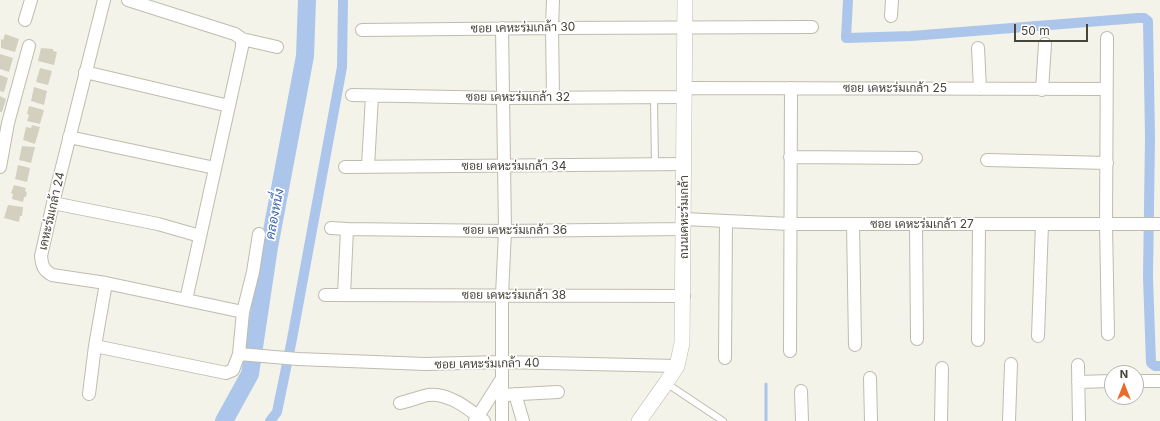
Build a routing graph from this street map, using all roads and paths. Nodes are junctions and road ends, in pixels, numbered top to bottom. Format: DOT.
graph roads {
  1 [pos="31,0"];
  2 [pos="104,0"];
  3 [pos="128,0"];
  4 [pos="553,0"];
  5 [pos="685,0"];
  6 [pos="892,0"];
  7 [pos="890,16"];
  8 [pos="25,20"];
  9 [pos="684,27"];
  10 [pos="812,27"];
  11 [pos="502,28"];
  12 [pos="552,28"];
  13 [pos="362,30"];
  14 [pos="1107,38"];
  15 [pos="242,39"];
  16 [pos="1044,44"];
  17 [pos="29,46"];
  18 [pos="277,47"];
  19 [pos="978,48"];
  20 [pos="85,72"];
  21 [pos="791,88"];
  22 [pos="980,89"];
  23 [pos="1106,89"];
  24 [pos="1042,90"];
  25 [pos="683,93"];
  26 [pos="352,95"];
  27 [pos="372,96"];
  28 [pos="553,97"];
  29 [pos="504,98"];
  30 [pos="654,98"];
  31 [pos="229,106"];
  32 [pos="4,122"];
  33 [pos="69,137"];
  34 [pos="790,157"];
  35 [pos="916,158"];
  36 [pos="987,160"];
  37 [pos="1107,163"];
  38 [pos="684,164"];
  39 [pos="655,165"];
  40 [pos="345,166"];
  41 [pos="368,166"];
  42 [pos="505,166"];
  43 [pos="0,167"];
  44 [pos="215,168"];
  45 [pos="53,203"];
  46 [pos="726,221"];
  47 [pos="684,224"];
  48 [pos="790,224"];
  49 [pos="853,224"];
  50 [pos="916,224"];
  51 [pos="979,224"];
  52 [pos="1042,224"];
  53 [pos="1106,224"];
  54 [pos="1158,224"];
  55 [pos="331,228"];
  56 [pos="347,229"];
  57 [pos="505,230"];
  58 [pos="260,234"];
  59 [pos="200,236"];
  60 [pos="106,283"];
  61 [pos="325,295"];
  62 [pos="344,295"];
  63 [pos="502,295"];
  64 [pos="684,296"];
  65 [pos="186,300"];
  66 [pos="243,312"];
  67 [pos="1108,334"];
  68 [pos="1038,336"];
  69 [pos="917,339"];
  70 [pos="978,340"];
  71 [pos="856,345"];
  72 [pos="95,346"];
  73 [pos="790,351"];
  74 [pos="239,354"];
  75 [pos="725,358"];
  76 [pos="502,362"];
  77 [pos="1011,364"];
  78 [pos="1078,365"];
  79 [pos="677,366"];
  80 [pos="942,368"];
  81 [pos="870,378"];
  82 [pos="501,379"];
  83 [pos="1104,381"];
  84 [pos="1144,381"];
  85 [pos="1160,381"];
  86 [pos="1078,382"];
  87 [pos="666,383"];
  88 [pos="801,391"];
  89 [pos="558,392"];
  90 [pos="89,394"];
  91 [pos="515,394"];
  92 [pos="502,395"];
  93 [pos="400,404"];
  94 [pos="714,419"];
  95 [pos="479,420"];
  96 [pos="502,421"];
  97 [pos="523,421"];
  98 [pos="639,421"];
  99 [pos="723,421"];
  100 [pos="802,421"];
  101 [pos="871,421"];
  102 [pos="941,421"];
  103 [pos="1009,421"];
  104 [pos="1079,421"];
  1 -- 8 [label="street"];
  2 -- 20 [label="street, เคหะร่มเกล้า 24"];
  3 -- 15 [label="street"];
  4 -- 12 [label="street"];
  5 -- 9 [label="street, ถนนเคหะร่มเกล้า"];
  6 -- 7 [label="street"];
  9 -- 10 [label="street, ซอย เคหะร่มเกล้า 30"];
  9 -- 12 [label="street, ซอย เคหะร่มเกล้า 30"];
  9 -- 25 [label="street, ถนนเคหะร่มเกล้า"];
  11 -- 12 [label="street, ซอย เคหะร่มเกล้า 30"];
  11 -- 13 [label="street, ซอย เคหะร่มเกล้า 30"];
  11 -- 29 [label="street"];
  12 -- 28 [label="street"];
  14 -- 23 [label="street"];
  15 -- 18 [label="street"];
  15 -- 31 [label="street"];
  16 -- 24 [label="street"];
  17 -- 32 [label="street"];
  19 -- 22 [label="street"];
  20 -- 31 [label="street"];
  20 -- 33 [label="street, เคหะร่มเกล้า 24"];
  21 -- 22 [label="street, ซอย เคหะร่มเกล้า 25"];
  21 -- 25 [label="street, ซอย เคหะร่มเกล้า 25"];
  21 -- 34 [label="street"];
  22 -- 24 [label="street, ซอย เคหะร่มเกล้า 25"];
  23 -- 24 [label="street, ซอย เคหะร่มเกล้า 25"];
  23 -- 37 [label="street"];
  25 -- 30 [label="street, ซอย เคหะร่มเกล้า 32"];
  25 -- 38 [label="street, ถนนเคหะร่มเกล้า"];
  26 -- 27 [label="street, ซอย เคหะร่มเกล้า 32"];
  27 -- 29 [label="street, ซอย เคหะร่มเกล้า 32"];
  27 -- 41 [label="street"];
  28 -- 29 [label="street, ซอย เคหะร่มเกล้า 32"];
  28 -- 30 [label="street, ซอย เคหะร่มเกล้า 32"];
  29 -- 42 [label="street"];
  30 -- 39 [label="lane"];
  31 -- 44 [label="street"];
  32 -- 43 [label="street"];
  33 -- 44 [label="street"];
  33 -- 45 [label="street, เคหะร่มเกล้า 24"];
  34 -- 35 [label="street"];
  34 -- 48 [label="street"];
  36 -- 37 [label="street"];
  37 -- 53 [label="street"];
  38 -- 39 [label="street, ซอย เคหะร่มเกล้า 34"];
  38 -- 47 [label="street, ถนนเคหะร่มเกล้า"];
  39 -- 42 [label="street, ซอย เคหะร่มเกล้า 34"];
  40 -- 41 [label="street, ซอย เคหะร่มเกล้า 34"];
  41 -- 42 [label="street, ซอย เคหะร่มเกล้า 34"];
  42 -- 57 [label="street"];
  44 -- 59 [label="street"];
  45 -- 59 [label="street"];
  45 -- 60 [label="street, เคหะร่มเกล้า 24"];
  46 -- 47 [label="street, ซอย เคหะร่มเกล้า 27"];
  46 -- 48 [label="street, ซอย เคหะร่มเกล้า 27"];
  46 -- 75 [label="street"];
  47 -- 57 [label="street, ซอย เคหะร่มเกล้า 36"];
  47 -- 64 [label="street, ถนนเคหะร่มเกล้า"];
  48 -- 49 [label="street, ซอย เคหะร่มเกล้า 27"];
  48 -- 73 [label="street"];
  49 -- 50 [label="street, ซอย เคหะร่มเกล้า 27"];
  49 -- 71 [label="street"];
  50 -- 51 [label="street, ซอย เคหะร่มเกล้า 27"];
  50 -- 69 [label="street"];
  51 -- 52 [label="street, ซอย เคหะร่มเกล้า 27"];
  51 -- 70 [label="street"];
  52 -- 53 [label="street, ซอย เคหะร่มเกล้า 27"];
  52 -- 68 [label="street"];
  53 -- 54 [label="street, ซอย เคหะร่มเกล้า 27"];
  53 -- 67 [label="street"];
  55 -- 56 [label="street, ซอย เคหะร่มเกล้า 36"];
  56 -- 57 [label="street, ซอย เคหะร่มเกล้า 36"];
  56 -- 62 [label="street"];
  57 -- 63 [label="street"];
  58 -- 66 [label="street"];
  59 -- 65 [label="street"];
  60 -- 65 [label="street, เคหะร่มเกล้า 24"];
  60 -- 72 [label="street"];
  61 -- 62 [label="street, ซอย เคหะร่มเกล้า 38"];
  62 -- 63 [label="street, ซอย เคหะร่มเกล้า 38"];
  63 -- 64 [label="street, ซอย เคหะร่มเกล้า 38"];
  63 -- 76 [label="street"];
  64 -- 79 [label="street, ถนนเคหะร่มเกล้า"];
  65 -- 66 [label="street, เคหะร่มเกล้า 24"];
  66 -- 74 [label="street"];
  72 -- 74 [label="street"];
  72 -- 90 [label="street"];
  74 -- 76 [label="street, ซอย เคหะร่มเกล้า 40"];
  76 -- 79 [label="street, ซอย เคหะร่มเกล้า 40"];
  76 -- 82 [label="street"];
  77 -- 103 [label="street"];
  78 -- 86 [label="street"];
  79 -- 87 [label="street, ถนนเคหะร่มเกล้า"];
  80 -- 102 [label="street"];
  81 -- 101 [label="street"];
  82 -- 92 [label="street"];
  82 -- 95 [label="street"];
  83 -- 86 [label="street"];
  84 -- 85 [label="street"];
  86 -- 104 [label="street"];
  87 -- 94 [label="lane"];
  87 -- 98 [label="street, ถนนเคหะร่มเกล้า"];
  88 -- 100 [label="street"];
  89 -- 91 [label="street"];
  91 -- 92 [label="street"];
  91 -- 97 [label="street"];
  92 -- 96 [label="street"];
  93 -- 95 [label="street"];
  94 -- 99 [label="lane"];
}
